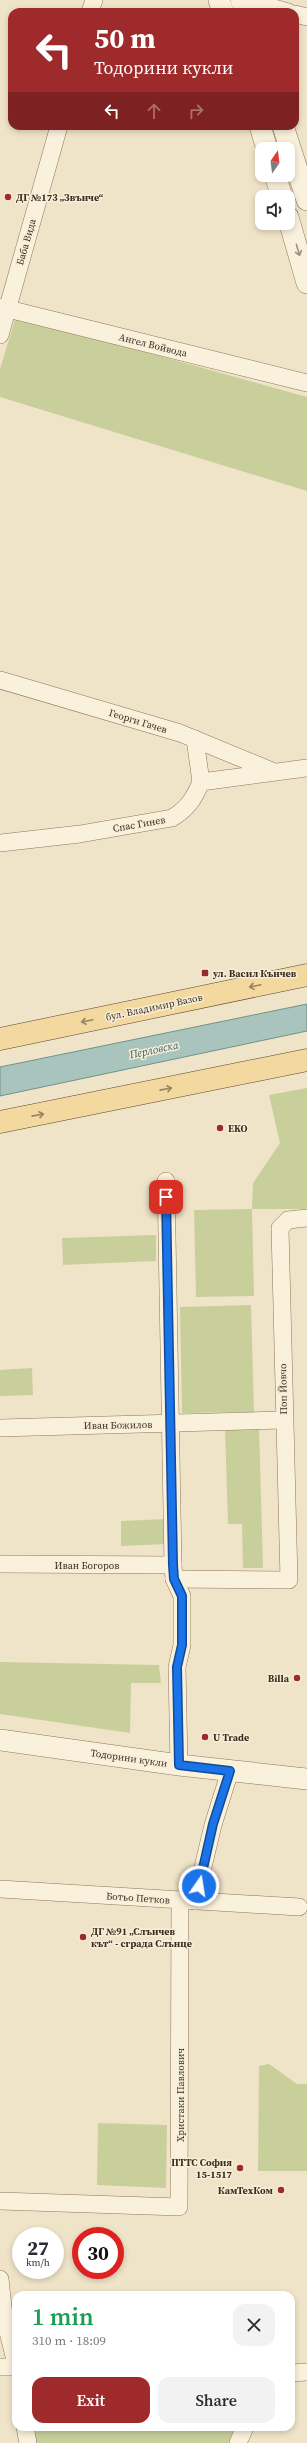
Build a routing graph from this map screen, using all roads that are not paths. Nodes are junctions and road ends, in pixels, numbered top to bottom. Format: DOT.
graph roads {
  1 [pos="246,0"];
  2 [pos="274,8"];
  3 [pos="58,130"];
  4 [pos="261,130"];
  5 [pos="284,130"];
  6 [pos="265,142"];
  7 [pos="305,187"];
  8 [pos="292,230"];
  9 [pos="307,283"];
  10 [pos="4,308"];
  11 [pos="0,335"];
  12 [pos="307,383"];
  13 [pos="0,680"];
  14 [pos="195,739"];
  15 [pos="307,768"];
  16 [pos="272,771"];
  17 [pos="201,782"];
  18 [pos="0,843"];
  19 [pos="307,975"];
  20 [pos="0,1039"];
  21 [pos="307,1060"];
  22 [pos="0,1122"];
  23 [pos="166,1181"];
  24 [pos="307,1218"];
  25 [pos="284,1420"];
  26 [pos="170,1424"];
  27 [pos="0,1428"];
  28 [pos="0,1564"];
  29 [pos="173,1572"];
  30 [pos="289,1580"];
  31 [pos="0,1740"];
  32 [pos="179,1765"];
  33 [pos="230,1771"];
  34 [pos="307,1779"];
  35 [pos="0,1889"];
  36 [pos="188,1901"];
  37 [pos="299,1907"];
  38 [pos="0,2202"];
  39 [pos="0,2279"];
  40 [pos="12,2349"];
  41 [pos="12,2366"];
  42 [pos="0,2367"];
  43 [pos="307,2372"];
  44 [pos="295,2373"];
  45 [pos="26,2431"];
  46 [pos="243,2431"];
  47 [pos="28,2443"];
  48 [pos="238,2443"];
  1 -- 2 [label="street"];
  3 -- 10 [label="street, Баба Вида"];
  4 -- 6 [label="street"];
  5 -- 7 [label="street"];
  8 -- 9 [label="street, one-way"];
  10 -- 11 [label="street, Баба Вида"];
  10 -- 12 [label="street, Ангел Войвода"];
  13 -- 14 [label="street, Георги Гачев"];
  14 -- 16 [label="street, Георги Гачев"];
  14 -- 17 [label="street"];
  15 -- 16 [label="street"];
  16 -- 17 [label="street"];
  17 -- 18 [label="street, Спас Гинев"];
  19 -- 20 [label="main road, бул. Владимир Вазов, one-way"];
  22 -- 21 [label="main road, one-way"];
  23 -- 26 [label="street"];
  24 -- 25 [label="street, Поп Йовчо"];
  25 -- 26 [label="street, Иван Божилов"];
  25 -- 30 [label="street, Поп Йовчо"];
  26 -- 27 [label="street, Иван Божилов"];
  26 -- 29 [label="street"];
  28 -- 29 [label="street, Иван Богоров"];
  29 -- 30 [label="street, Иван Богоров"];
  29 -- 32 [label="street"];
  31 -- 32 [label="street, Тодорини кукли"];
  32 -- 33 [label="street, Тодорини кукли"];
  33 -- 34 [label="street, Тодорини кукли"];
  33 -- 36 [label="street, Христаки Павлович"];
  35 -- 36 [label="street, Ботьо Петков"];
  36 -- 37 [label="street, Ботьо Петков"];
  36 -- 38 [label="street, Христаки Павлович"];
  39 -- 40 [label="street"];
  41 -- 42 [label="street"];
  43 -- 44 [label="street"];
  45 -- 47 [label="street"];
  46 -- 48 [label="street"];
}
